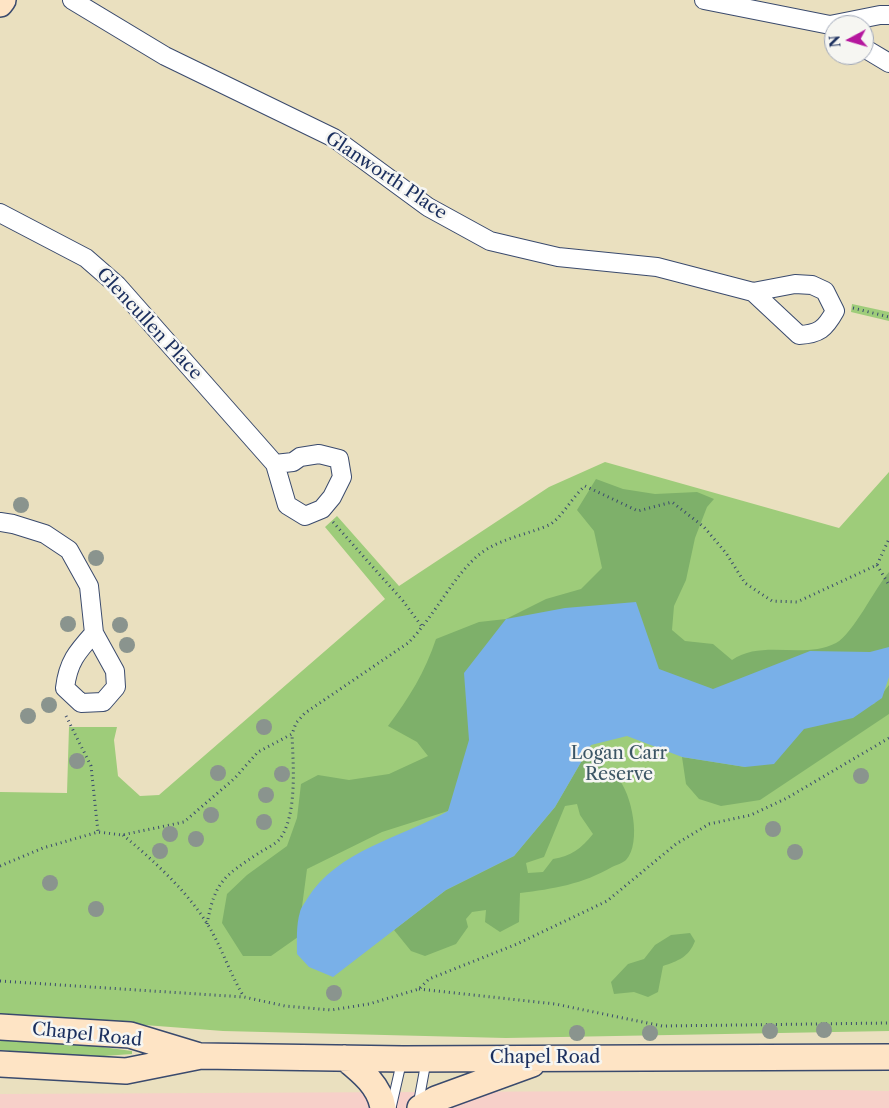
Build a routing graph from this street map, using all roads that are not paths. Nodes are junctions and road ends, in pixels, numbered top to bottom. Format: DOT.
graph roads {
  1 [pos="3,0"];
  2 [pos="72,0"];
  3 [pos="704,0"];
  4 [pos="0,4"];
  5 [pos="889,15"];
  6 [pos="874,16"];
  7 [pos="824,24"];
  8 [pos="874,54"];
  9 [pos="889,63"];
  10 [pos="0,213"];
  11 [pos="753,292"];
  12 [pos="275,464"];
  13 [pos="0,522"];
  14 [pos="94,633"];
  15 [pos="0,1027"];
  16 [pos="201,1056"];
  17 [pos="889,1057"];
  18 [pos="345,1058"];
  19 [pos="546,1058"];
  20 [pos="414,1059"];
  21 [pos="0,1064"];
  22 [pos="383,1108"];
  23 [pos="391,1108"];
  24 [pos="418,1108"];
  1 -- 4 [label="main road"];
  2 -- 11 [label="street, Glanworth Place"];
  3 -- 7 [label="street"];
  5 -- 6 [label="street"];
  8 -- 9 [label="street"];
  10 -- 12 [label="street, Glencullen Place"];
  11 -- 11 [label="street, Glanworth Place"];
  12 -- 12 [label="street, Glencullen Place"];
  13 -- 14 [label="street"];
  15 -- 16 [label="main road, Chapel Road"];
  16 -- 18 [label="main road, Chapel Road"];
  16 -- 21 [label="main road, Chapel Road"];
  17 -- 19 [label="main road, Chapel Road"];
  18 -- 20 [label="main road, Chapel Road"];
  18 -- 22 [label="main road"];
  19 -- 20 [label="main road, Chapel Road"];
  19 -- 24 [label="main road"];
  20 -- 23 [label="lane"];
  20 -- 24 [label="lane"];
}
